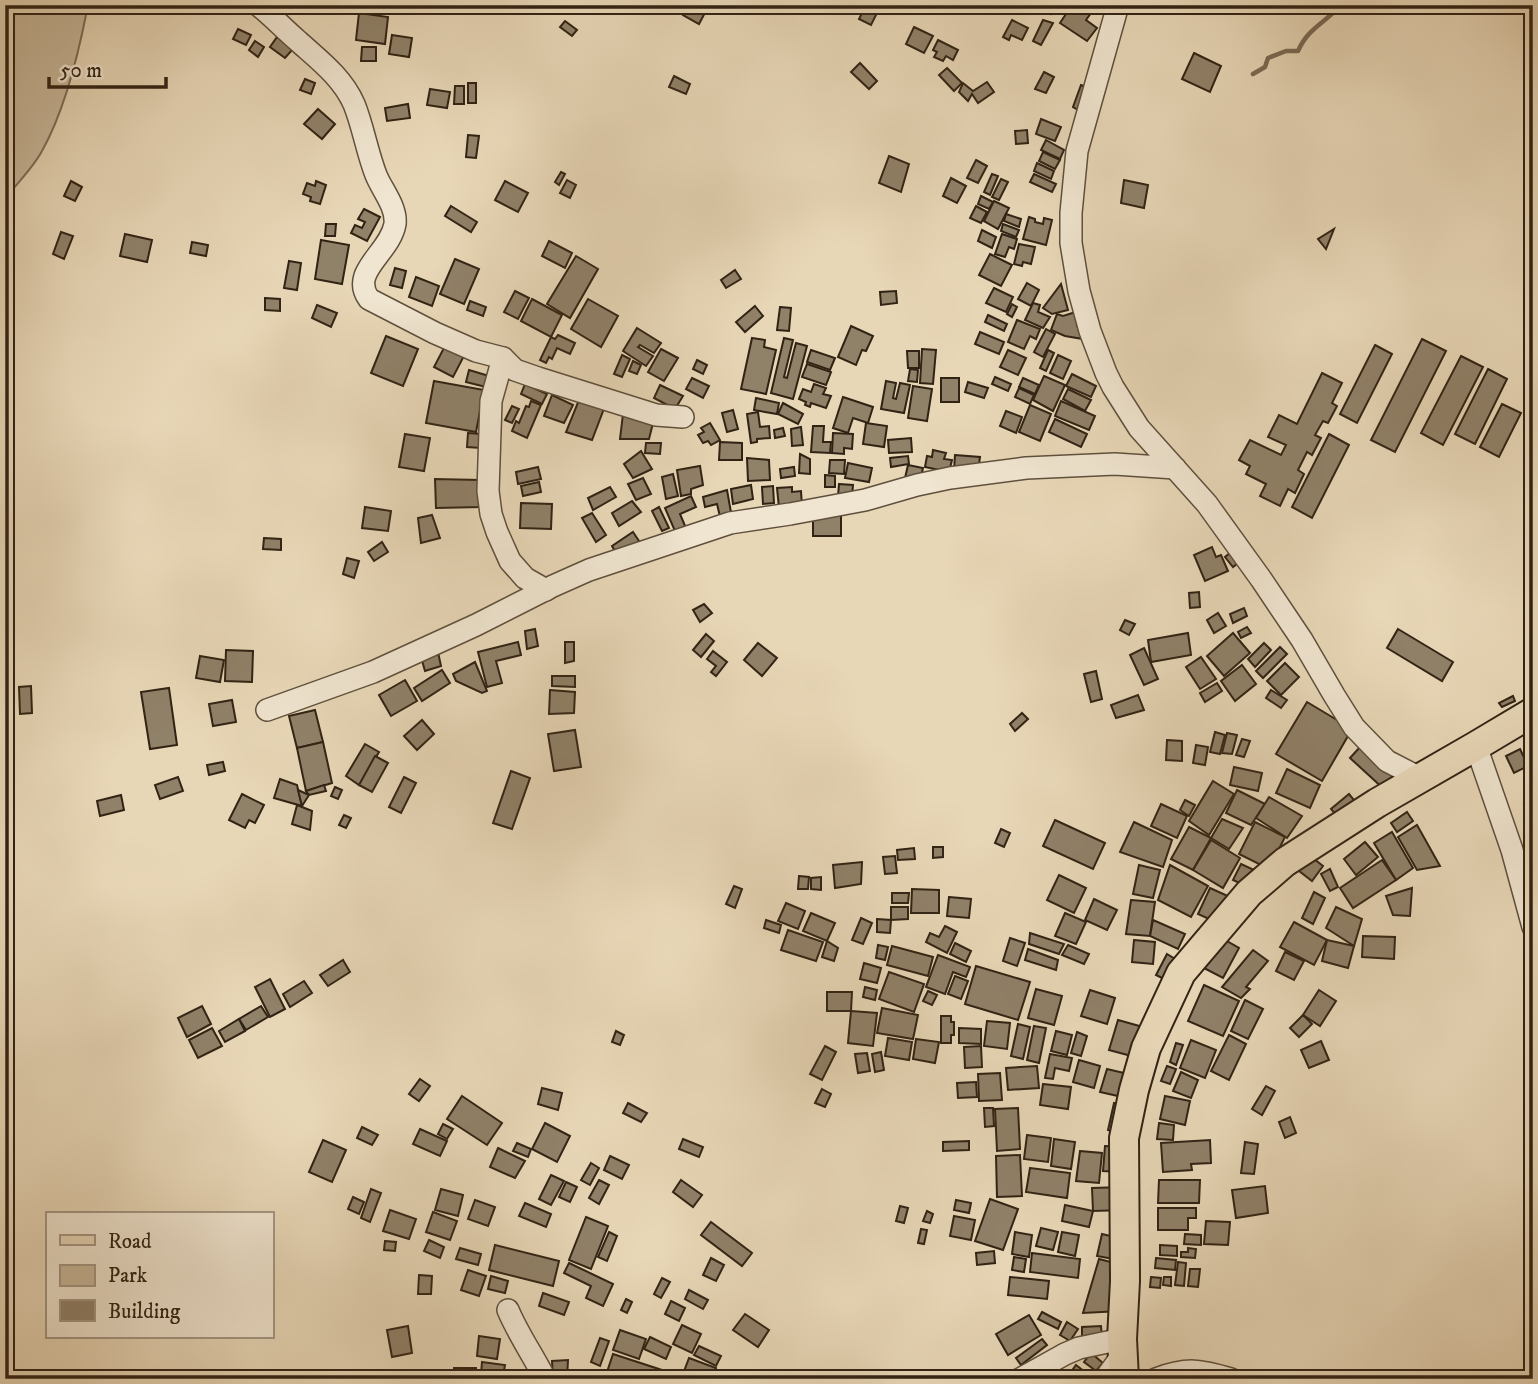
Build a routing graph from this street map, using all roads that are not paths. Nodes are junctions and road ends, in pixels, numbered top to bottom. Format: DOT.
graph roads {
  1 [pos="258,5"];
  2 [pos="1118,5"];
  3 [pos="503,358"];
  4 [pos="683,417"];
  5 [pos="1175,468"];
  6 [pos="546,590"];
  7 [pos="267,710"];
  8 [pos="1533,712"];
  9 [pos="1476,746"];
  10 [pos="1420,778"];
  11 [pos="1533,927"];
  12 [pos="508,1310"];
  13 [pos="1123,1357"];
  14 [pos="545,1379"];
  15 [pos="1020,1379"];
  16 [pos="1105,1379"];
  17 [pos="1156,1379"];
  18 [pos="1231,1379"];
  1 -- 3 [label="street"];
  2 -- 5 [label="street"];
  3 -- 4 [label="street"];
  3 -- 6 [label="street"];
  5 -- 6 [label="street"];
  5 -- 10 [label="street"];
  6 -- 7 [label="street"];
  8 -- 9 [label="main road"];
  9 -- 10 [label="main road"];
  9 -- 11 [label="street"];
  10 -- 13 [label="main road"];
  12 -- 14 [label="street"];
  13 -- 15 [label="street"];
  13 -- 16 [label="street"];
  17 -- 18 [label="street"];
}
